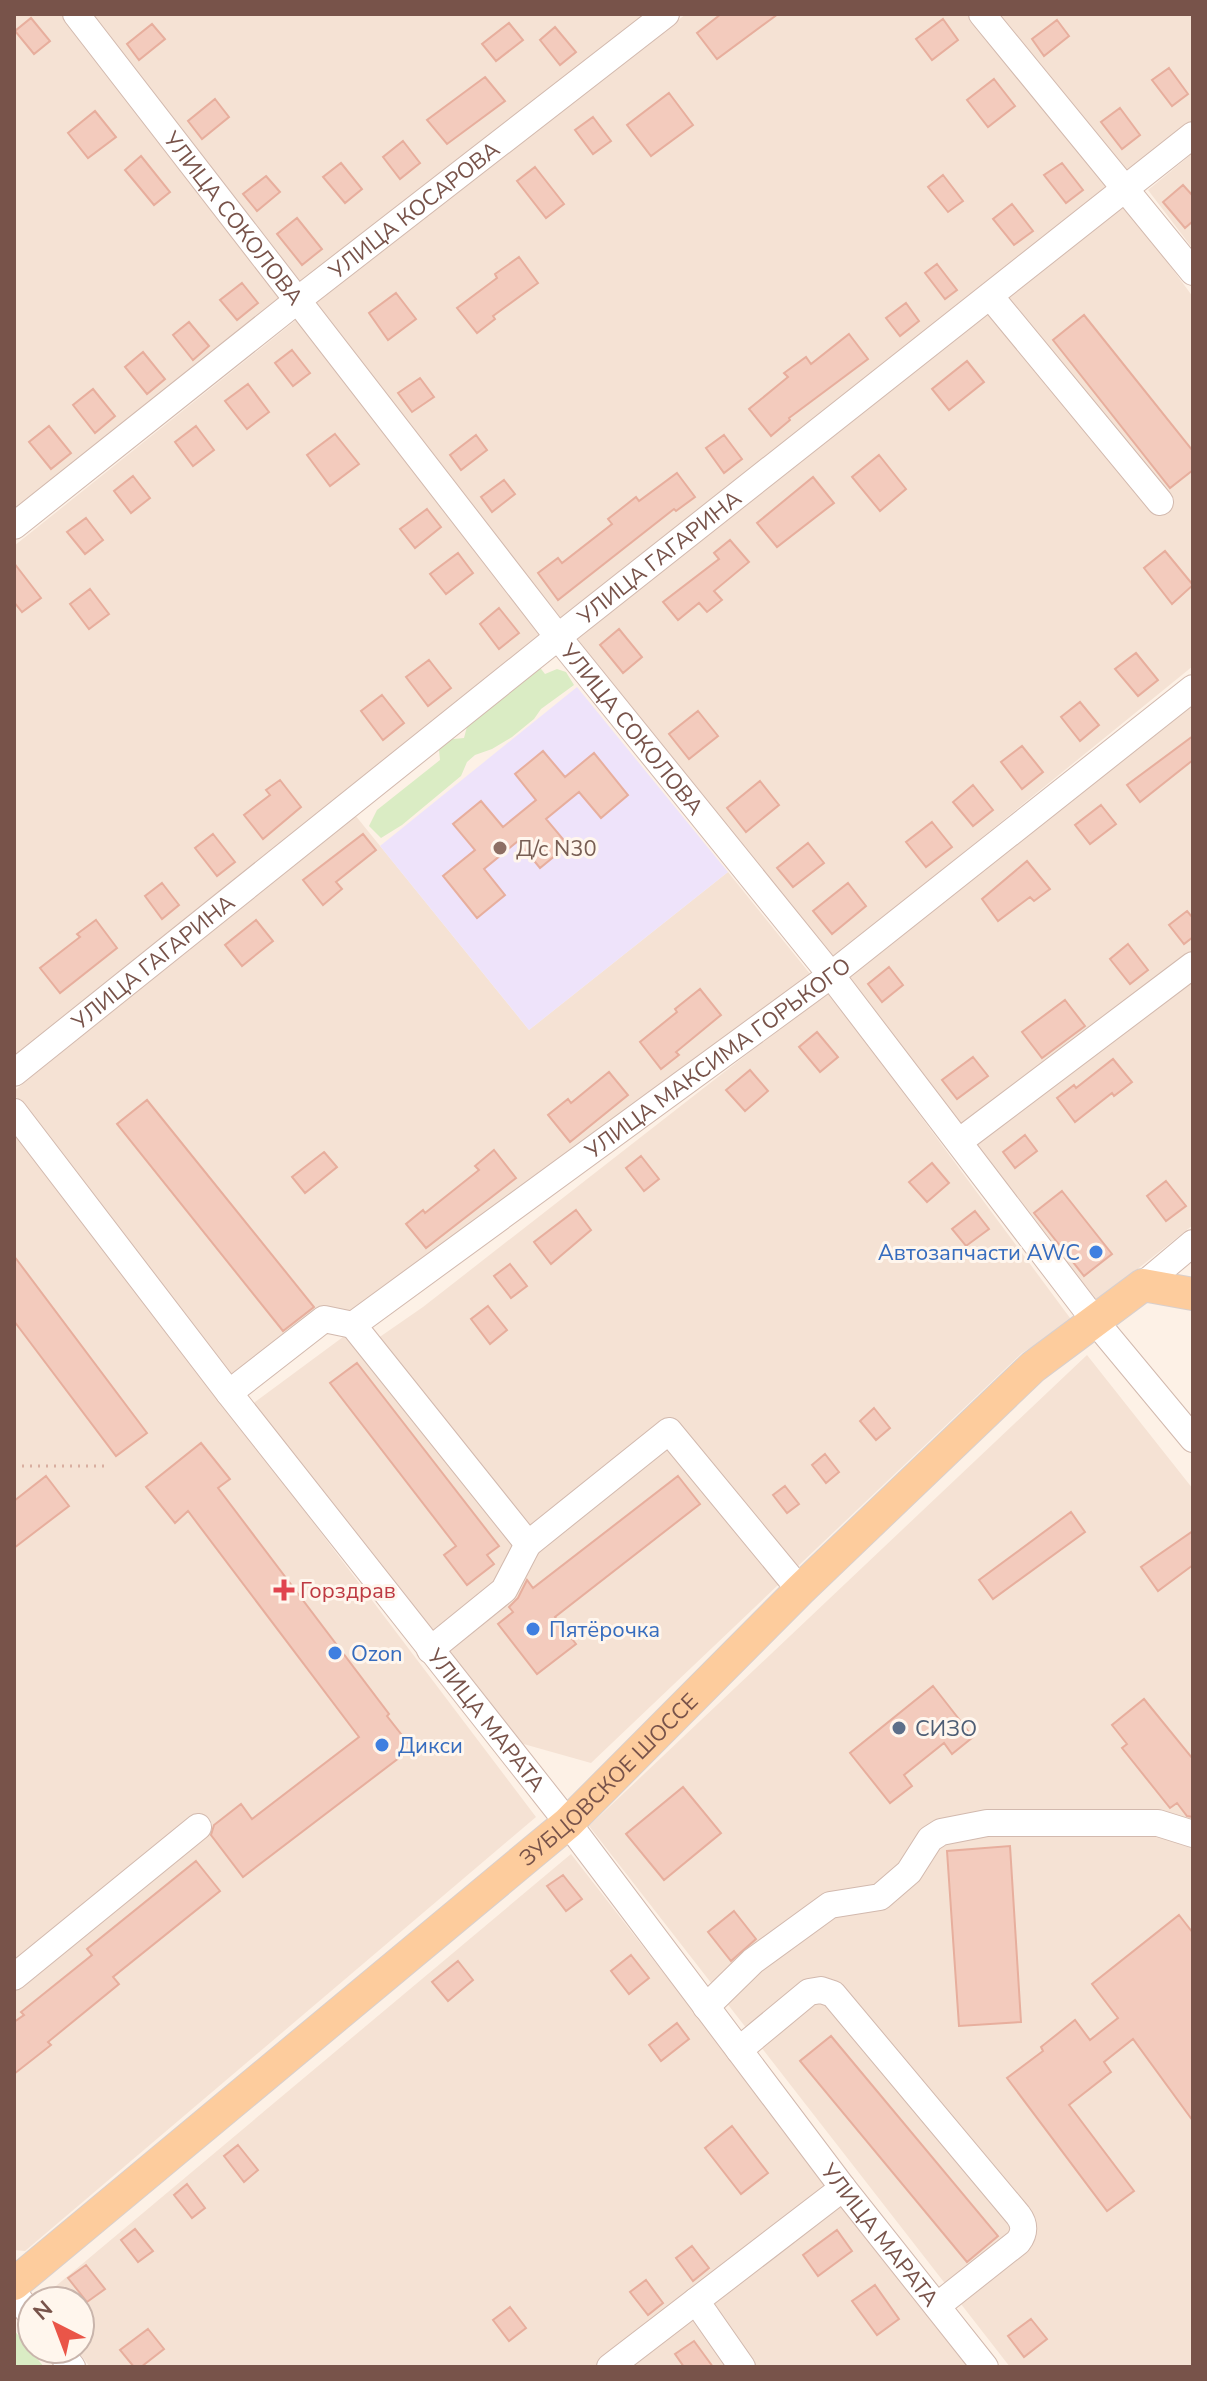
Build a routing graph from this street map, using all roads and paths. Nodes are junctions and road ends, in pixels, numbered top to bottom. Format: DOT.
graph roads {
  1 [pos="76,14"];
  2 [pos="666,14"];
  3 [pos="982,14"];
  4 [pos="1193,135"];
  5 [pos="1127,188"];
  6 [pos="1193,272"];
  7 [pos="990,296"];
  8 [pos="299,299"];
  9 [pos="1160,502"];
  10 [pos="14,526"];
  11 [pos="558,637"];
  12 [pos="1193,688"];
  13 [pos="1193,965"];
  14 [pos="831,975"];
  15 [pos="14,1073"];
  16 [pos="14,1112"];
  17 [pos="960,1141"];
  18 [pos="1193,1243"];
  19 [pos="1143,1285"];
  20 [pos="1193,1294"];
  21 [pos="1095,1321"];
  22 [pos="353,1325"];
  23 [pos="229,1393"];
  24 [pos="1193,1439"];
  25 [pos="14,1466"];
  26 [pos="108,1466"];
  27 [pos="528,1544"];
  28 [pos="800,1590"];
  29 [pos="430,1650"];
  30 [pos="568,1823"];
  31 [pos="198,1827"];
  32 [pos="1193,1834"];
  33 [pos="14,1977"];
  34 [pos="706,2007"];
  35 [pos="739,2050"];
  36 [pos="843,2188"];
  37 [pos="14,2284"];
  38 [pos="696,2301"];
  39 [pos="937,2306"];
  40 [pos="610,2367"];
  41 [pos="742,2367"];
  42 [pos="985,2367"];
  1 -- 8 [label="street, УЛИЦА СОКОЛОВА"];
  2 -- 8 [label="street, УЛИЦА КОСАРОВА"];
  3 -- 5 [label="street"];
  4 -- 5 [label="street, УЛИЦА ГАГАРИНА"];
  5 -- 6 [label="street"];
  5 -- 7 [label="street, УЛИЦА ГАГАРИНА"];
  7 -- 9 [label="street"];
  7 -- 11 [label="street, УЛИЦА ГАГАРИНА"];
  8 -- 10 [label="street, УЛИЦА КОСАРОВА"];
  8 -- 11 [label="street, УЛИЦА СОКОЛОВА"];
  11 -- 14 [label="street, УЛИЦА СОКОЛОВА"];
  11 -- 15 [label="street, УЛИЦА ГАГАРИНА"];
  12 -- 14 [label="street, УЛИЦА МАКСИМА ГОРЬКОГО"];
  13 -- 17 [label="street"];
  14 -- 17 [label="street, УЛИЦА СОКОЛОВА"];
  14 -- 22 [label="street, УЛИЦА МАКСИМА ГОРЬКОГО"];
  16 -- 23 [label="street, УЛИЦА МАРАТА"];
  17 -- 21 [label="street, УЛИЦА СОКОЛОВА"];
  18 -- 19 [label="street"];
  19 -- 20 [label="main road"];
  19 -- 21 [label="main road, ЗУБЦОВСКОЕ ШОССЕ"];
  21 -- 24 [label="street, УЛИЦА СОКОЛОВА"];
  21 -- 28 [label="main road, ЗУБЦОВСКОЕ ШОССЕ"];
  22 -- 23 [label="street"];
  22 -- 27 [label="street"];
  23 -- 29 [label="street, УЛИЦА МАРАТА"];
  25 -- 26 [label="path"];
  27 -- 28 [label="street"];
  27 -- 29 [label="street"];
  28 -- 30 [label="main road, ЗУБЦОВСКОЕ ШОССЕ"];
  29 -- 30 [label="street, УЛИЦА МАРАТА"];
  30 -- 34 [label="street, УЛИЦА МАРАТА"];
  30 -- 37 [label="main road, ЗУБЦОВСКОЕ ШОССЕ"];
  31 -- 33 [label="street"];
  32 -- 34 [label="street"];
  34 -- 35 [label="street, УЛИЦА МАРАТА"];
  35 -- 36 [label="street, УЛИЦА МАРАТА"];
  35 -- 39 [label="street"];
  36 -- 38 [label="street"];
  36 -- 39 [label="street, УЛИЦА МАРАТА"];
  38 -- 40 [label="street"];
  38 -- 41 [label="street"];
  39 -- 42 [label="street, УЛИЦА МАРАТА"];
}
